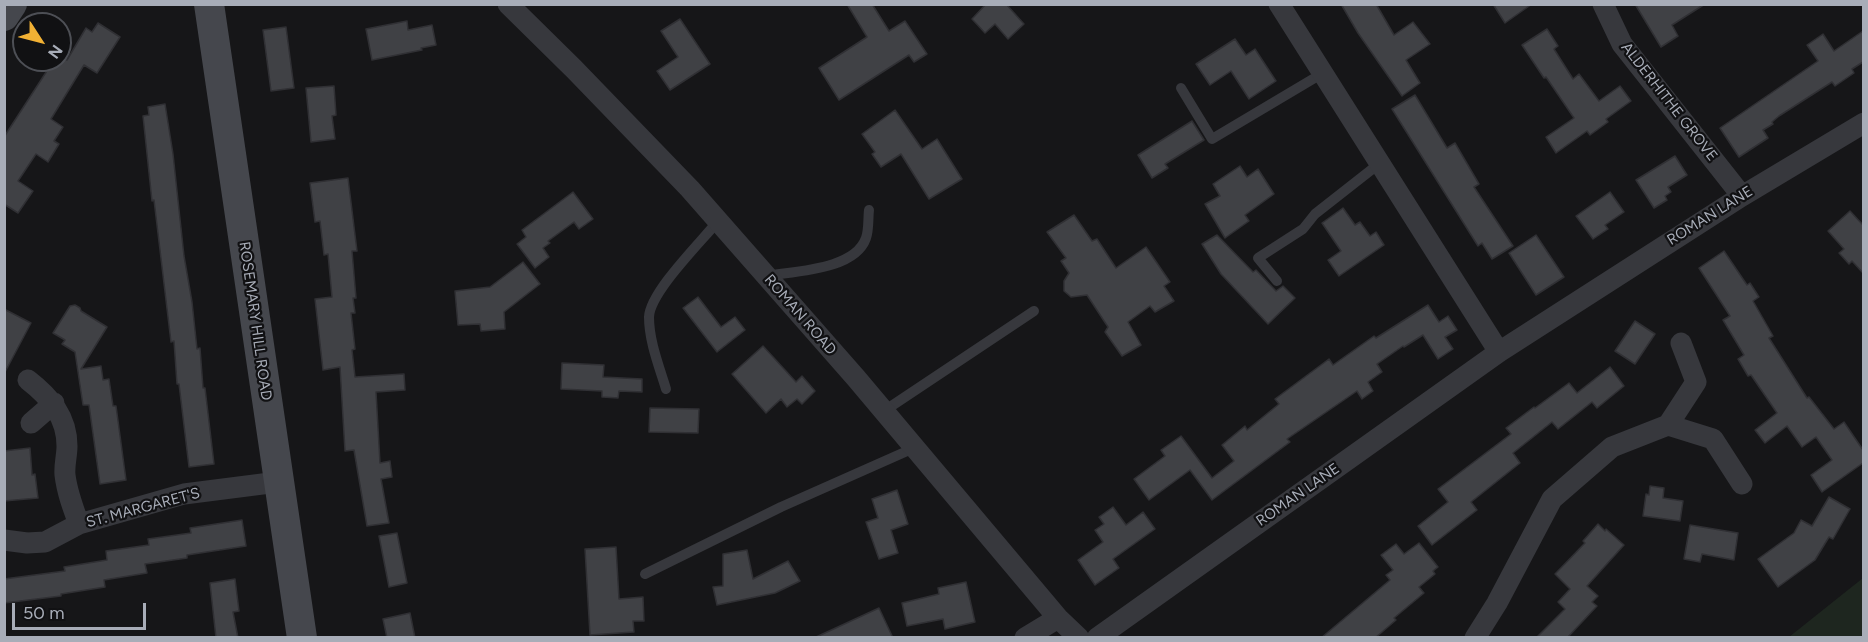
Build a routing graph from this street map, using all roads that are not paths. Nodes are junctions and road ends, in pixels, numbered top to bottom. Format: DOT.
graph roads {
  1 [pos="12,4"];
  2 [pos="208,4"];
  3 [pos="507,4"];
  4 [pos="1279,4"];
  5 [pos="1603,4"];
  6 [pos="4,16"];
  7 [pos="1323,73"];
  8 [pos="1180,88"];
  9 [pos="1863,123"];
  10 [pos="1380,163"];
  11 [pos="1742,196"];
  12 [pos="869,210"];
  13 [pos="718,221"];
  14 [pos="766,276"];
  15 [pos="1276,281"];
  16 [pos="1034,311"];
  17 [pos="1681,343"];
  18 [pos="1499,352"];
  19 [pos="28,380"];
  20 [pos="666,389"];
  21 [pos="54,403"];
  22 [pos="884,411"];
  23 [pos="31,423"];
  24 [pos="1668,425"];
  25 [pos="914,447"];
  26 [pos="278,482"];
  27 [pos="1742,484"];
  28 [pos="79,524"];
  29 [pos="4,540"];
  30 [pos="645,574"];
  31 [pos="1058,618"];
  32 [pos="302,638"];
  33 [pos="1025,638"];
  34 [pos="1079,638"];
  35 [pos="1097,638"];
  36 [pos="1475,638"];
  1 -- 6 [label="main road"];
  2 -- 26 [label="main road, ROSEMARY HILL ROAD"];
  3 -- 13 [label="street, ROMAN ROAD"];
  4 -- 7 [label="street"];
  5 -- 11 [label="street, ALDERHITHE GROVE"];
  7 -- 8 [label="lane"];
  7 -- 10 [label="street"];
  9 -- 11 [label="street, ROMAN LANE"];
  10 -- 15 [label="lane"];
  10 -- 18 [label="street"];
  11 -- 18 [label="street, ROMAN LANE"];
  12 -- 14 [label="lane"];
  13 -- 14 [label="street, ROMAN ROAD"];
  13 -- 20 [label="lane"];
  14 -- 22 [label="street, ROMAN ROAD"];
  16 -- 22 [label="lane"];
  17 -- 24 [label="street"];
  18 -- 35 [label="street, ROMAN LANE"];
  19 -- 21 [label="street, ST. MARGARET'S"];
  21 -- 23 [label="street"];
  21 -- 28 [label="street, ST. MARGARET'S"];
  22 -- 25 [label="street, ROMAN ROAD"];
  24 -- 27 [label="street"];
  24 -- 36 [label="street"];
  25 -- 30 [label="lane"];
  25 -- 31 [label="street, ROMAN ROAD"];
  26 -- 28 [label="street, ST. MARGARET'S"];
  26 -- 32 [label="main road, ROSEMARY HILL ROAD"];
  28 -- 29 [label="street, ST. MARGARET'S"];
  31 -- 33 [label="street"];
  31 -- 34 [label="street, ROMAN ROAD"];
}
